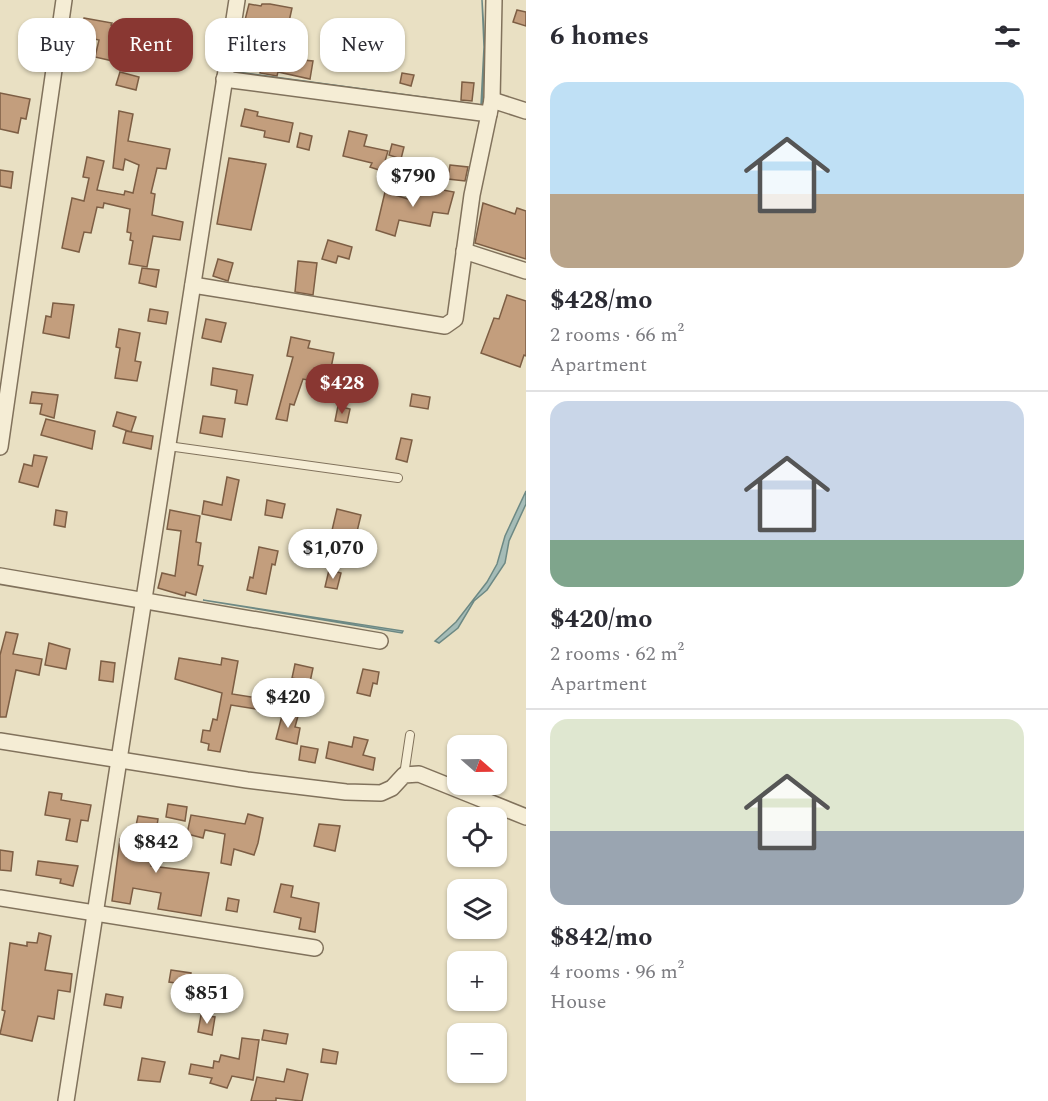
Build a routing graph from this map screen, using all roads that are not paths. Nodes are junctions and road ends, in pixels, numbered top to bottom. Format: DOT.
graph roads {
  1 [pos="64,0"];
  2 [pos="237,0"];
  3 [pos="494,0"];
  4 [pos="224,80"];
  5 [pos="490,107"];
  6 [pos="526,111"];
  7 [pos="464,251"];
  8 [pos="526,271"];
  9 [pos="193,285"];
  10 [pos="168,446"];
  11 [pos="0,447"];
  12 [pos="398,478"];
  13 [pos="0,576"];
  14 [pos="144,599"];
  15 [pos="380,641"];
  16 [pos="410,735"];
  17 [pos="0,741"];
  18 [pos="120,759"];
  19 [pos="404,775"];
  20 [pos="526,817"];
  21 [pos="0,898"];
  22 [pos="96,912"];
  23 [pos="315,948"];
  24 [pos="66,1101"];
  1 -- 11 [label="street"];
  2 -- 4 [label="street"];
  3 -- 5 [label="street"];
  4 -- 5 [label="street"];
  4 -- 9 [label="street"];
  5 -- 6 [label="street"];
  5 -- 7 [label="street"];
  7 -- 8 [label="street"];
  7 -- 9 [label="street"];
  9 -- 10 [label="street"];
  10 -- 12 [label="lane"];
  10 -- 14 [label="street"];
  13 -- 14 [label="street"];
  14 -- 15 [label="street"];
  14 -- 18 [label="street"];
  16 -- 19 [label="lane"];
  17 -- 18 [label="street"];
  18 -- 19 [label="street"];
  18 -- 22 [label="street"];
  19 -- 20 [label="street"];
  21 -- 22 [label="street"];
  22 -- 23 [label="street"];
  22 -- 24 [label="street"];
}
